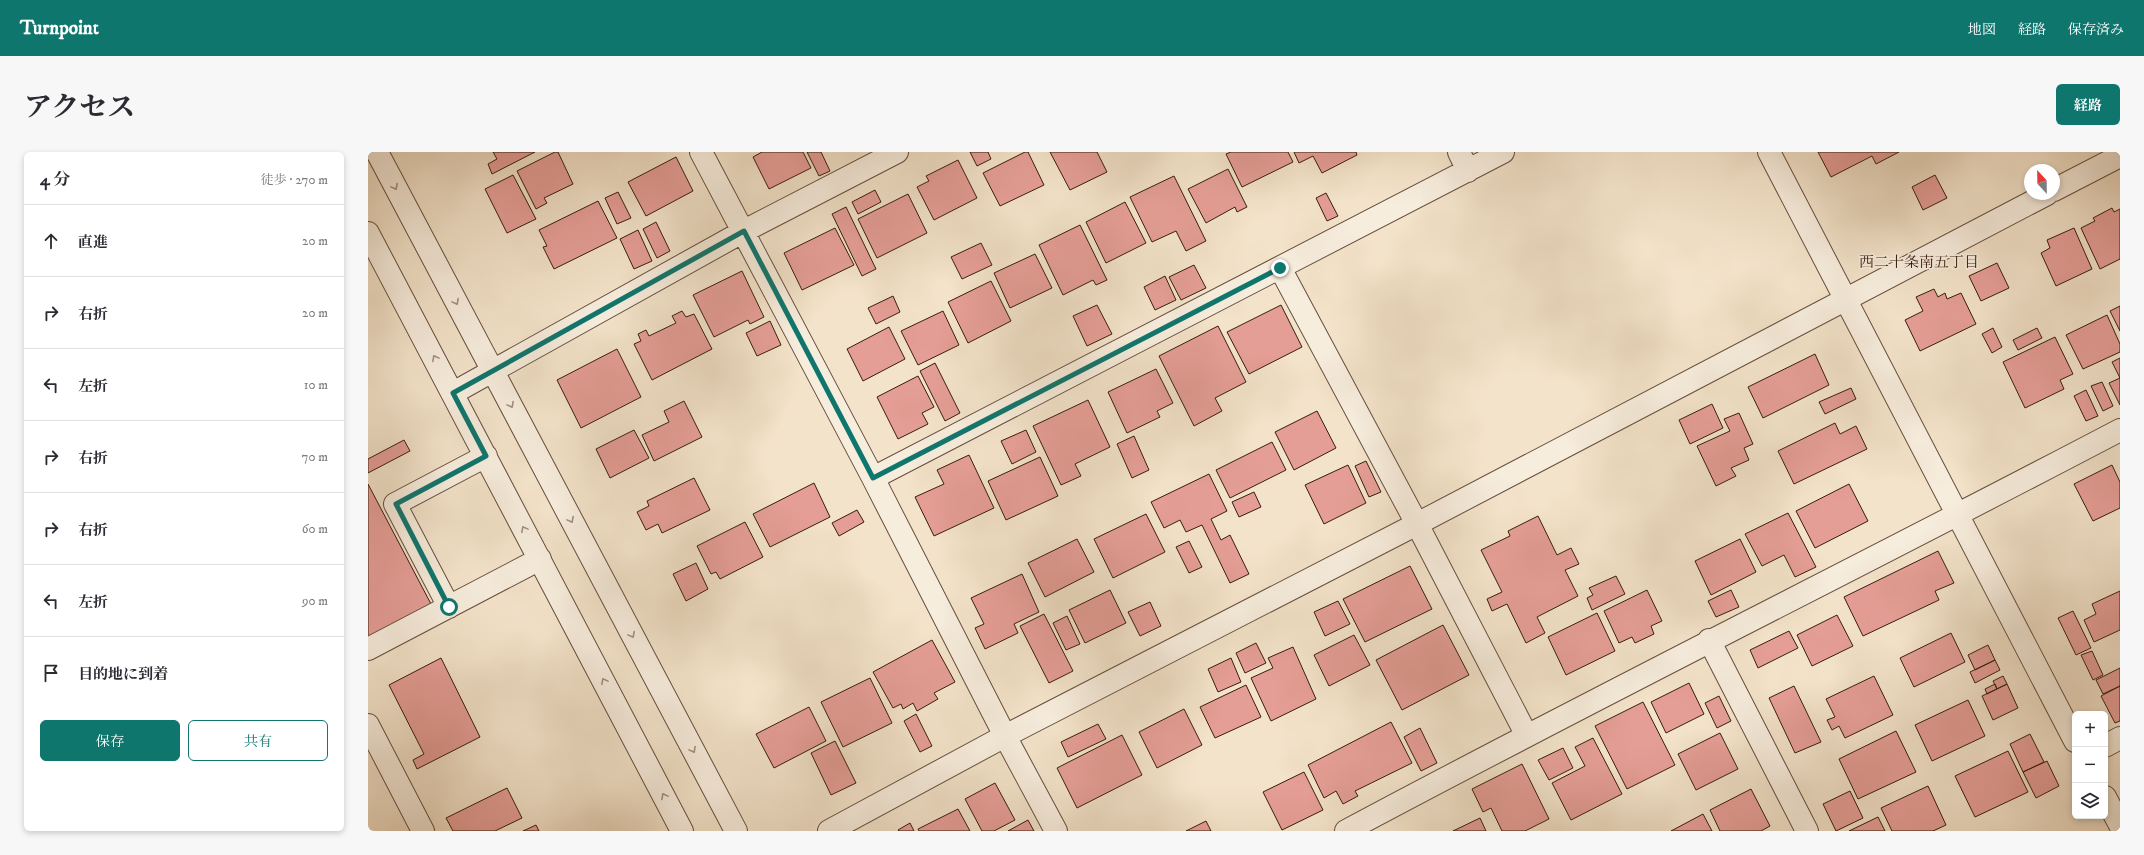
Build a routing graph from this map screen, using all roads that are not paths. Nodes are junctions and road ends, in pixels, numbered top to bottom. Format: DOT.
graph roads {
  1 [pos="377,152"];
  2 [pos="702,152"];
  3 [pos="897,152"];
  4 [pos="1503,152"];
  5 [pos="1769,152"];
  6 [pos="2120,156"];
  7 [pos="1464,161"];
  8 [pos="2060,187"];
  9 [pos="2036,200"];
  10 [pos="744,231"];
  11 [pos="368,233"];
  12 [pos="1280,268"];
  13 [pos="1846,299"];
  14 [pos="492,371"];
  15 [pos="453,393"];
  16 [pos="2120,430"];
  17 [pos="486,456"];
  18 [pos="873,478"];
  19 [pos="1958,515"];
  20 [pos="1417,524"];
  21 [pos="540,559"];
  22 [pos="449,607"];
  23 [pos="1709,640"];
  24 [pos="368,649"];
  25 [pos="368,726"];
  26 [pos="1526,734"];
  27 [pos="2072,735"];
  28 [pos="1005,736"];
  29 [pos="2120,738"];
  30 [pos="2108,744"];
  31 [pos="2108,803"];
  32 [pos="2120,825"];
  33 [pos="423,831"];
  34 [pos="682,831"];
  35 [pos="736,831"];
  36 [pos="829,831"];
  37 [pos="1056,831"];
  38 [pos="1346,831"];
  39 [pos="1807,831"];
  1 -- 14 [label="street, one-way"];
  2 -- 10 [label="street"];
  3 -- 10 [label="street"];
  4 -- 7 [label="street"];
  5 -- 13 [label="street"];
  6 -- 8 [label="street"];
  7 -- 12 [label="street"];
  9 -- 13 [label="street"];
  10 -- 14 [label="street"];
  10 -- 18 [label="street"];
  15 -- 11 [label="street, one-way"];
  12 -- 18 [label="street"];
  12 -- 20 [label="street"];
  13 -- 19 [label="street"];
  13 -- 20 [label="street"];
  14 -- 15 [label="street"];
  14 -- 35 [label="street, one-way"];
  15 -- 17 [label="street"];
  16 -- 19 [label="street"];
  21 -- 17 [label="street, one-way"];
  17 -- 22 [label="street"];
  18 -- 28 [label="street"];
  19 -- 23 [label="street"];
  19 -- 27 [label="street"];
  20 -- 26 [label="street"];
  20 -- 28 [label="street"];
  21 -- 22 [label="street"];
  34 -- 21 [label="street, one-way"];
  22 -- 24 [label="street"];
  23 -- 26 [label="street"];
  23 -- 39 [label="street"];
  25 -- 33 [label="street"];
  26 -- 38 [label="street"];
  28 -- 36 [label="street"];
  28 -- 37 [label="street"];
  29 -- 30 [label="street"];
  31 -- 32 [label="street"];
}
